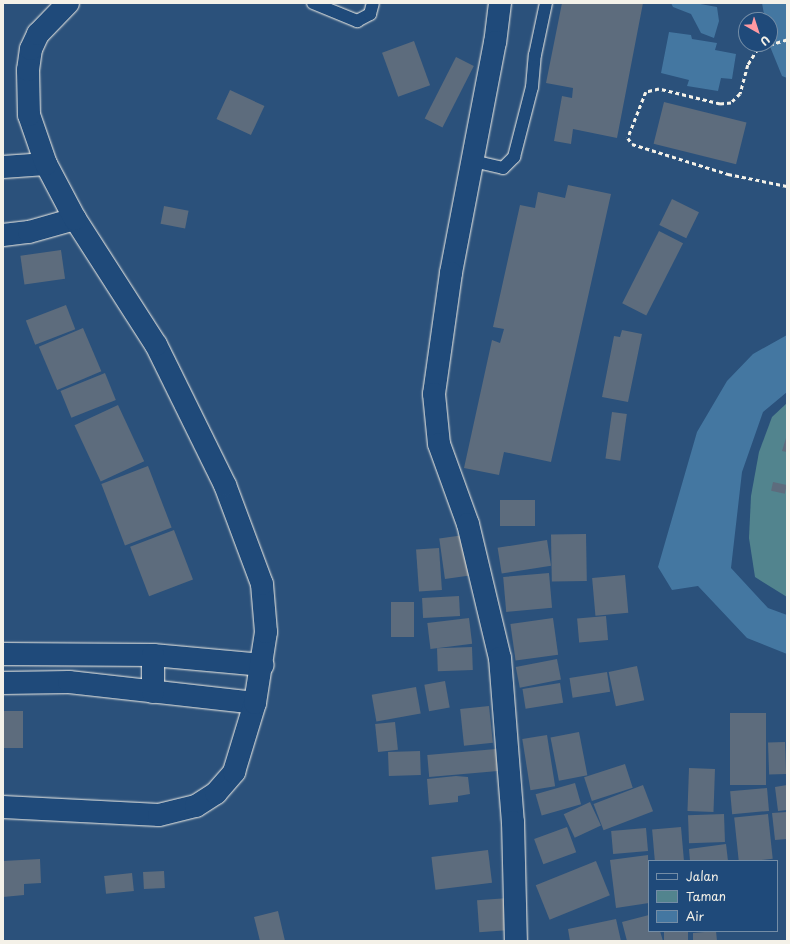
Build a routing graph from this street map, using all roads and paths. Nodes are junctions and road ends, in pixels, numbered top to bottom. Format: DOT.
graph roads {
  1 [pos="68,3"];
  2 [pos="313,3"];
  3 [pos="373,3"];
  4 [pos="500,3"];
  5 [pos="546,3"];
  6 [pos="787,40"];
  7 [pos="473,161"];
  8 [pos="46,164"];
  9 [pos="3,167"];
  10 [pos="787,186"];
  11 [pos="75,219"];
  12 [pos="3,235"];
  13 [pos="8,654"];
  14 [pos="153,655"];
  15 [pos="263,665"];
  16 [pos="8,683"];
  17 [pos="153,692"];
  18 [pos="255,703"];
  19 [pos="3,806"];
  20 [pos="516,941"];
  1 -- 8 [label="street"];
  2 -- 3 [label="lane"];
  4 -- 7 [label="street"];
  5 -- 7 [label="lane"];
  6 -- 10 [label="path"];
  7 -- 20 [label="street"];
  8 -- 9 [label="street"];
  8 -- 11 [label="street"];
  11 -- 12 [label="street"];
  11 -- 15 [label="street"];
  13 -- 14 [label="street"];
  13 -- 16 [label="street"];
  14 -- 15 [label="street"];
  14 -- 17 [label="street"];
  15 -- 18 [label="street"];
  16 -- 17 [label="street"];
  17 -- 18 [label="street"];
  18 -- 19 [label="street"];
}
